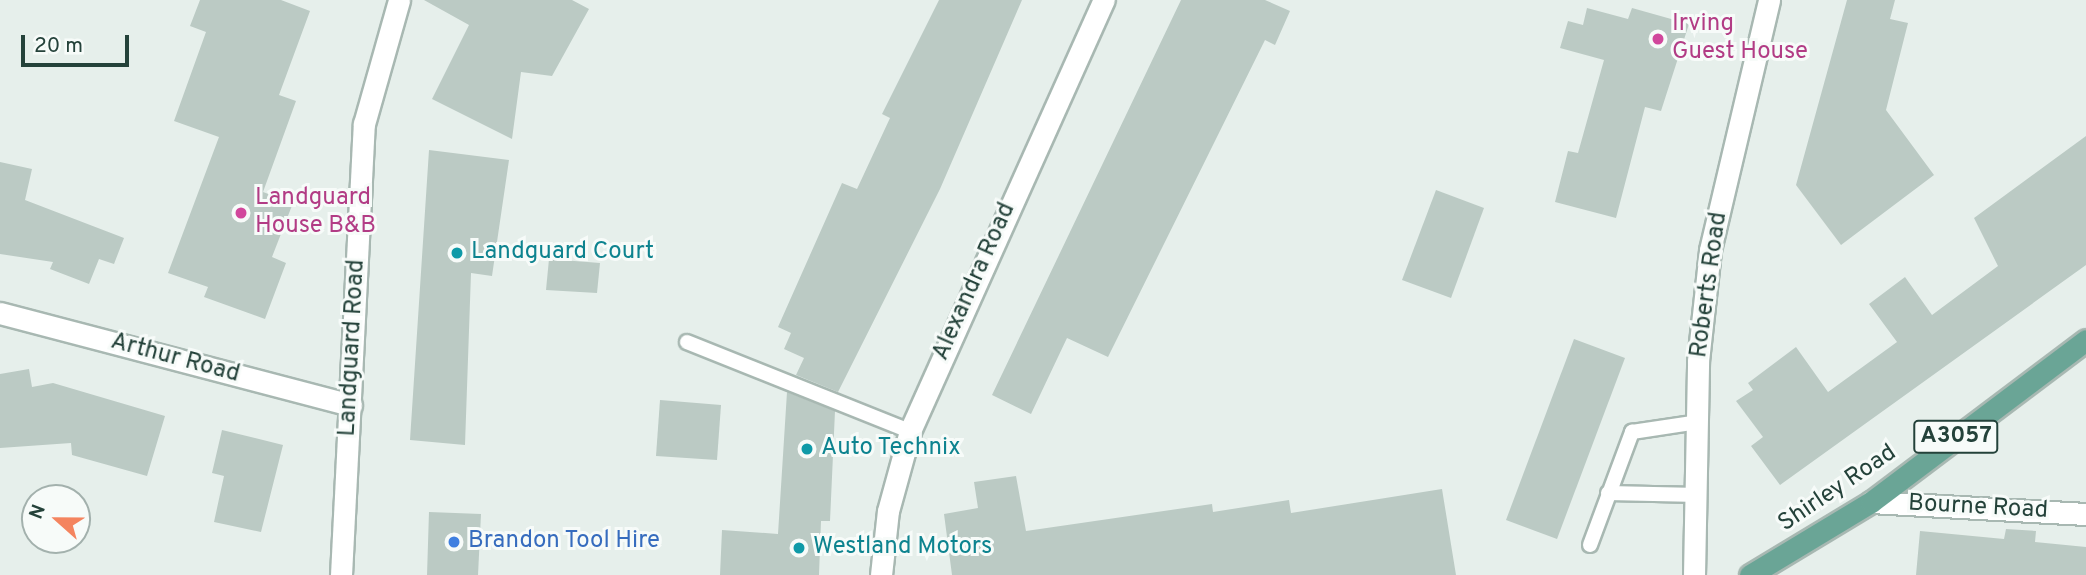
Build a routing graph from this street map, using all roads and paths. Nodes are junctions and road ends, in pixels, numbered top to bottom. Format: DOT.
graph roads {
  1 [pos="399,0"];
  2 [pos="1104,0"];
  3 [pos="1769,0"];
  4 [pos="0,313"];
  5 [pos="2086,340"];
  6 [pos="687,342"];
  7 [pos="351,405"];
  8 [pos="1699,422"];
  9 [pos="910,431"];
  10 [pos="1608,493"];
  11 [pos="1699,495"];
  12 [pos="1871,502"];
  13 [pos="2086,514"];
  14 [pos="1590,545"];
  15 [pos="341,575"];
  16 [pos="881,575"];
  17 [pos="1694,575"];
  18 [pos="1749,575"];
  1 -- 7 [label="street, Landguard Road"];
  2 -- 9 [label="street, Alexandra Road"];
  3 -- 8 [label="street, Roberts Road"];
  4 -- 7 [label="street, Arthur Road"];
  5 -- 12 [label="main road, Shirley Road / A3057"];
  6 -- 9 [label="lane"];
  7 -- 15 [label="street, Landguard Road"];
  8 -- 10 [label="lane"];
  8 -- 11 [label="street, Roberts Road"];
  9 -- 16 [label="street, Alexandra Road"];
  10 -- 11 [label="lane"];
  10 -- 14 [label="lane"];
  11 -- 17 [label="street, Roberts Road"];
  12 -- 13 [label="street, Bourne Road"];
  12 -- 18 [label="main road, Shirley Road / A3057"];
}
